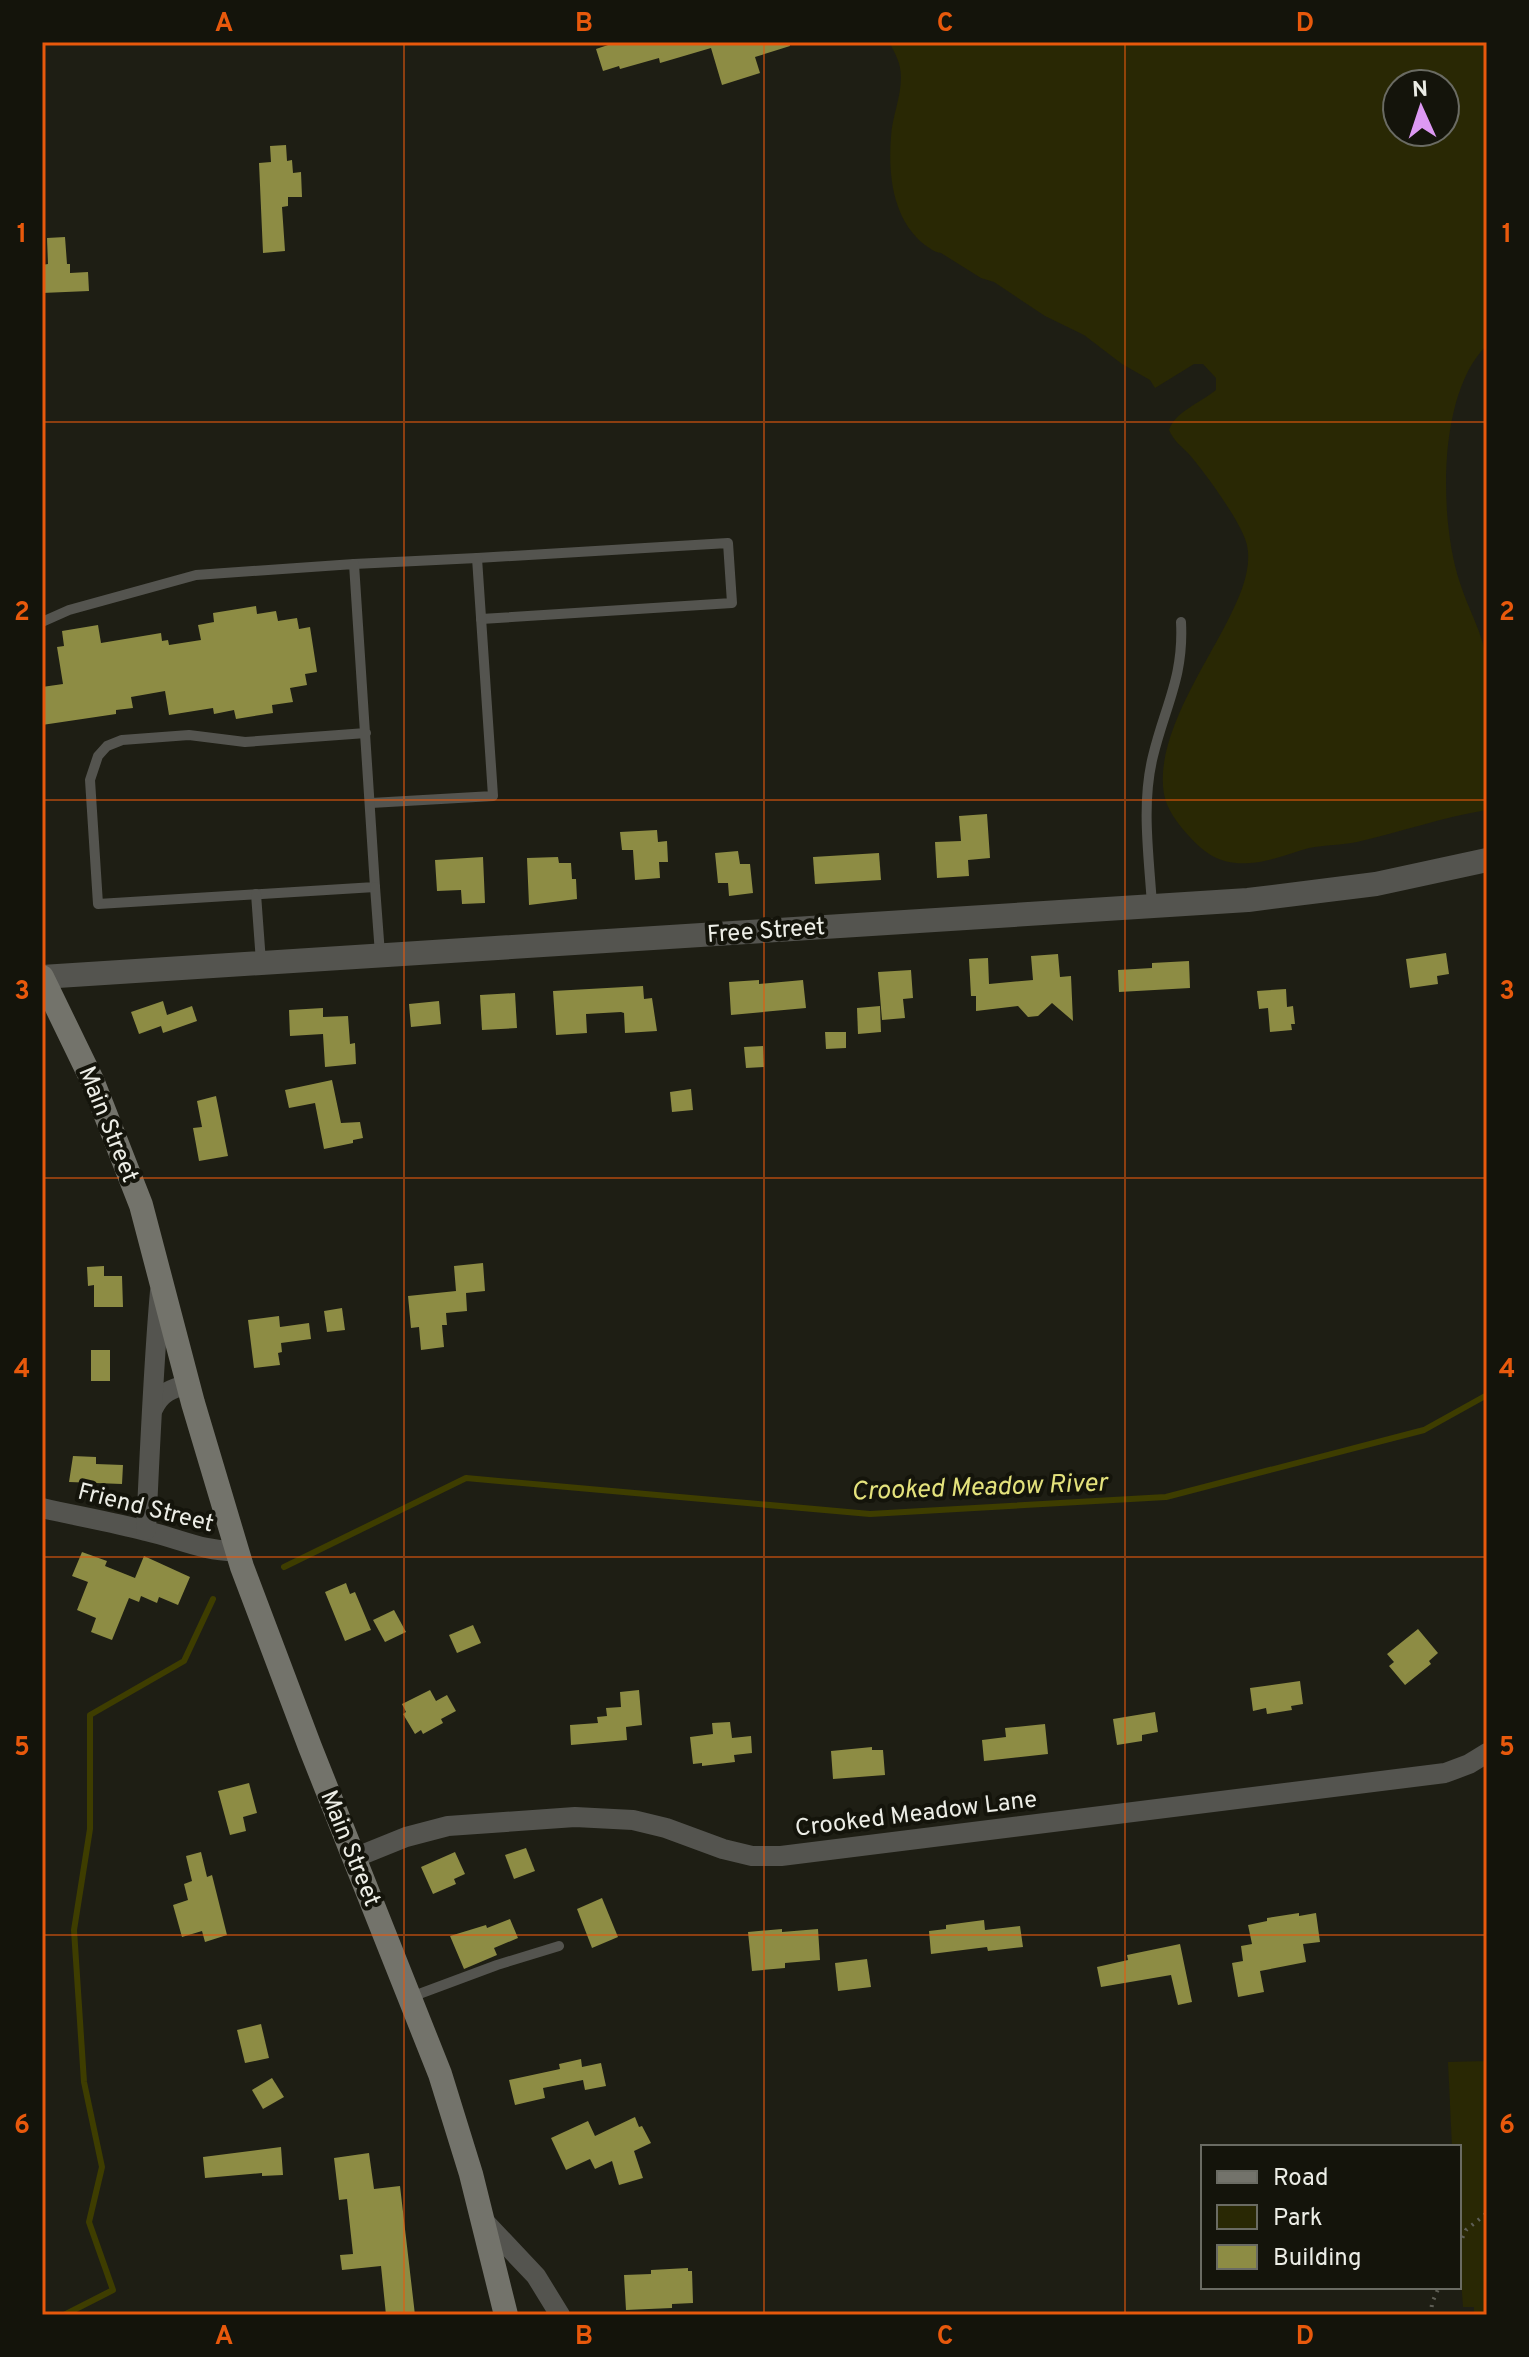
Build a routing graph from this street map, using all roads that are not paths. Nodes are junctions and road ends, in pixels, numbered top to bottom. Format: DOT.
graph roads {
  1 [pos="477,558"];
  2 [pos="354,564"];
  3 [pos="481,619"];
  4 [pos="42,622"];
  5 [pos="1181,622"];
  6 [pos="366,733"];
  7 [pos="371,803"];
  8 [pos="1487,860"];
  9 [pos="375,887"];
  10 [pos="256,894"];
  11 [pos="1152,907"];
  12 [pos="380,954"];
  13 [pos="261,962"];
  14 [pos="42,977"];
  15 [pos="161,1277"];
  16 [pos="188,1384"];
  17 [pos="153,1409"];
  18 [pos="42,1508"];
  19 [pos="146,1530"];
  20 [pos="237,1551"];
  21 [pos="1487,1753"];
  22 [pos="354,1858"];
  23 [pos="559,1946"];
  24 [pos="411,1997"];
  25 [pos="485,2222"];
  26 [pos="506,2315"];
  27 [pos="560,2315"];
  1 -- 2 [label="lane"];
  1 -- 3 [label="lane"];
  1 -- 3 [label="lane"];
  2 -- 4 [label="lane"];
  2 -- 6 [label="lane"];
  3 -- 7 [label="lane"];
  5 -- 11 [label="lane"];
  6 -- 7 [label="lane"];
  6 -- 10 [label="lane"];
  7 -- 9 [label="lane"];
  8 -- 11 [label="street, Free Street"];
  9 -- 10 [label="lane"];
  9 -- 12 [label="lane"];
  10 -- 13 [label="lane"];
  11 -- 12 [label="street, Free Street"];
  12 -- 13 [label="street, Free Street"];
  13 -- 14 [label="street, Free Street"];
  14 -- 15 [label="main road, Main Street"];
  15 -- 16 [label="main road, Main Street"];
  15 -- 17 [label="street, Main Street"];
  16 -- 17 [label="street"];
  16 -- 20 [label="main road, Main Street"];
  17 -- 19 [label="street, Main Street"];
  18 -- 19 [label="street, Friend Street"];
  19 -- 20 [label="street, Friend Street"];
  20 -- 22 [label="main road, Main Street"];
  21 -- 22 [label="street, Crooked Meadow Lane"];
  22 -- 24 [label="main road, Main Street"];
  23 -- 24 [label="lane"];
  24 -- 25 [label="main road, Main Street"];
  25 -- 26 [label="main road, Main Street"];
  25 -- 27 [label="street"];
}
